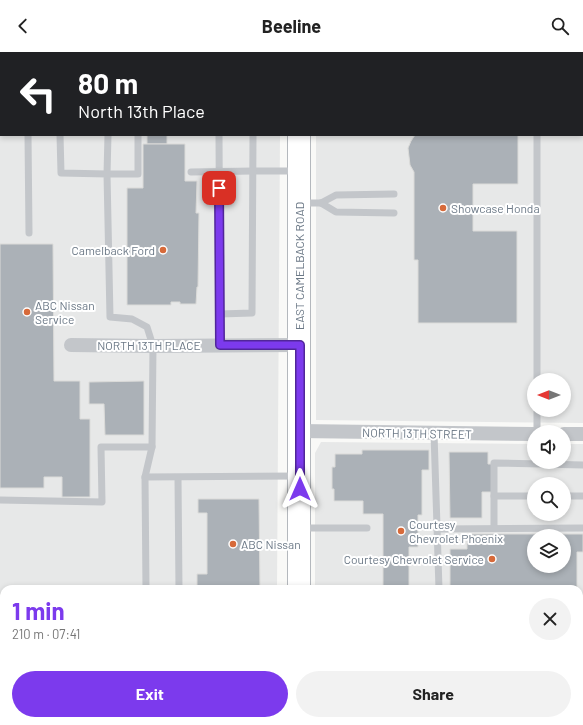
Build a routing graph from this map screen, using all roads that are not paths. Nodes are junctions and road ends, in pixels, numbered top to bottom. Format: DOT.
graph roads {
  1 [pos="28,136"];
  2 [pos="60,136"];
  3 [pos="108,136"];
  4 [pos="138,136"];
  5 [pos="219,136"];
  6 [pos="252,136"];
  7 [pos="300,136"];
  8 [pos="537,136"];
  9 [pos="252,171"];
  10 [pos="300,171"];
  11 [pos="191,172"];
  12 [pos="219,172"];
  13 [pos="107,174"];
  14 [pos="394,194"];
  15 [pos="299,203"];
  16 [pos="321,203"];
  17 [pos="394,213"];
  18 [pos="29,233"];
  19 [pos="220,314"];
  20 [pos="71,344"];
  21 [pos="220,345"];
  22 [pos="300,345"];
  23 [pos="153,346"];
  24 [pos="537,373"];
  25 [pos="300,431"];
  26 [pos="434,433"];
  27 [pos="527,434"];
  28 [pos="571,434"];
  29 [pos="583,434"];
  30 [pos="152,447"];
  31 [pos="583,465"];
  32 [pos="300,476"];
  33 [pos="145,477"];
  34 [pos="178,478"];
  35 [pos="494,496"];
  36 [pos="527,496"];
  37 [pos="571,496"];
  38 [pos="583,496"];
  39 [pos="0,500"];
  40 [pos="300,528"];
  41 [pos="367,528"];
  42 [pos="494,528"];
  43 [pos="583,528"];
  44 [pos="437,529"];
  45 [pos="146,585"];
  46 [pos="179,585"];
  47 [pos="300,585"];
  48 [pos="439,585"];
  1 -- 18 [label="lane"];
  2 -- 13 [label="lane"];
  3 -- 13 [label="lane"];
  4 -- 13 [label="lane"];
  5 -- 12 [label="lane"];
  6 -- 9 [label="lane"];
  7 -- 10 [label="main road, EAST CAMELBACK ROAD"];
  8 -- 24 [label="lane"];
  9 -- 10 [label="lane"];
  9 -- 12 [label="lane"];
  9 -- 19 [label="lane"];
  10 -- 15 [label="main road, EAST CAMELBACK ROAD"];
  11 -- 12 [label="lane"];
  12 -- 19 [label="lane"];
  13 -- 23 [label="lane"];
  14 -- 16 [label="lane"];
  15 -- 16 [label="lane"];
  15 -- 22 [label="main road, EAST CAMELBACK ROAD"];
  16 -- 17 [label="lane"];
  19 -- 21 [label="lane"];
  20 -- 23 [label="street, NORTH 13TH PLACE"];
  21 -- 22 [label="street, NORTH 13TH PLACE"];
  21 -- 23 [label="street, NORTH 13TH PLACE"];
  22 -- 25 [label="main road, EAST CAMELBACK ROAD"];
  23 -- 30 [label="lane"];
  25 -- 26 [label="street, NORTH 13TH STREET"];
  25 -- 32 [label="main road, EAST CAMELBACK ROAD"];
  26 -- 27 [label="street, NORTH 13TH STREET"];
  26 -- 44 [label="lane"];
  28 -- 29 [label="street"];
  30 -- 33 [label="lane"];
  30 -- 39 [label="lane"];
  31 -- 35 [label="lane"];
  32 -- 34 [label="lane"];
  32 -- 40 [label="main road, EAST CAMELBACK ROAD"];
  33 -- 34 [label="lane"];
  33 -- 45 [label="lane"];
  34 -- 46 [label="lane"];
  35 -- 36 [label="lane"];
  35 -- 42 [label="lane"];
  37 -- 38 [label="lane"];
  40 -- 41 [label="lane"];
  40 -- 47 [label="main road, EAST CAMELBACK ROAD"];
  42 -- 43 [label="lane"];
  42 -- 44 [label="lane"];
  44 -- 48 [label="lane"];
}
